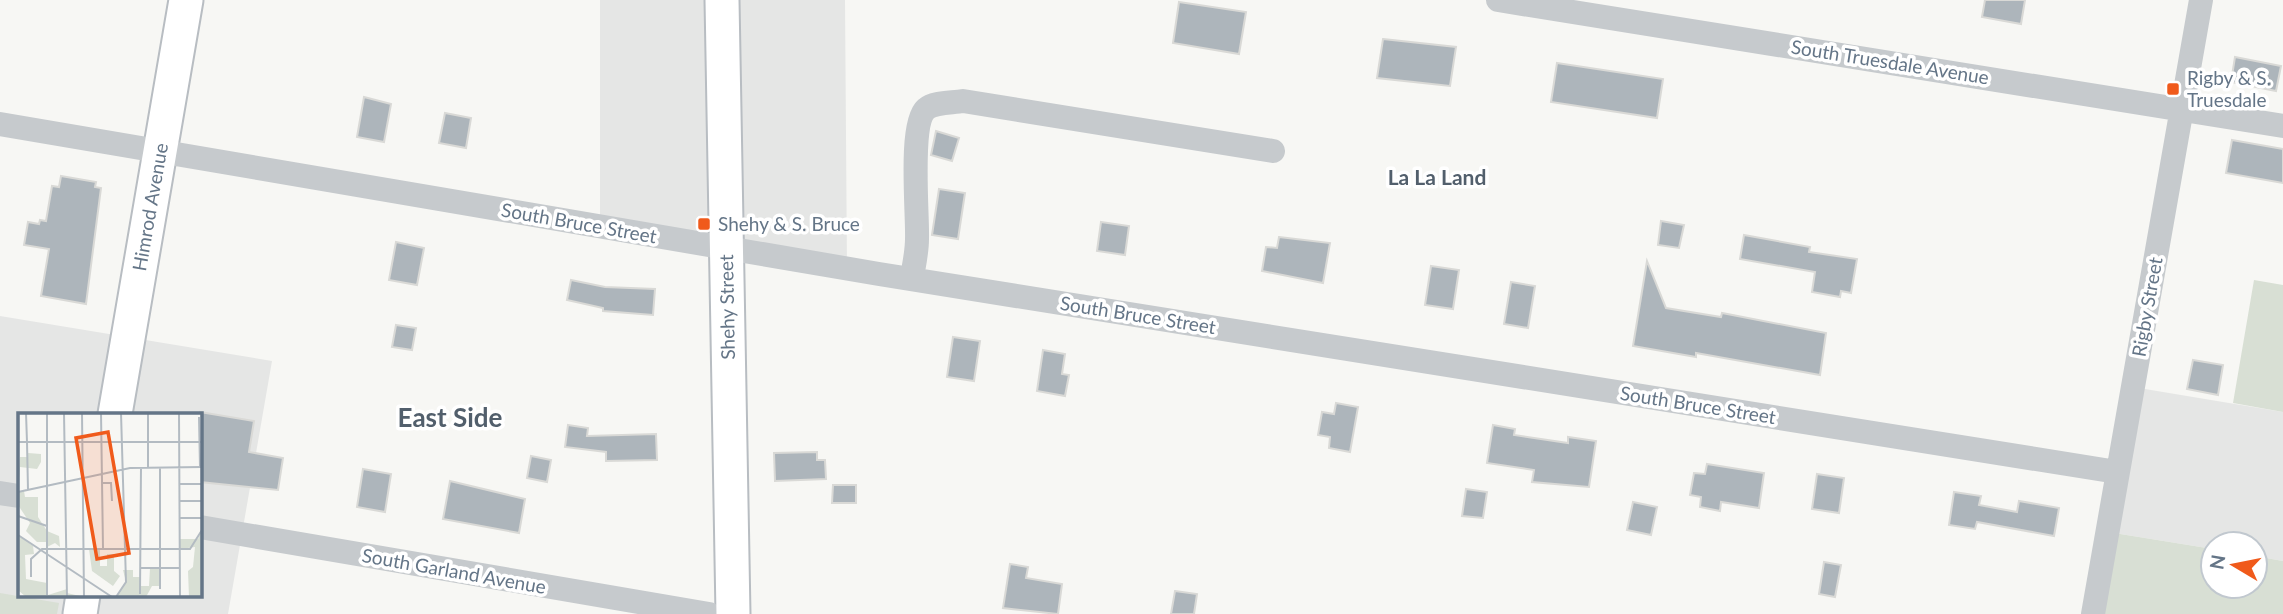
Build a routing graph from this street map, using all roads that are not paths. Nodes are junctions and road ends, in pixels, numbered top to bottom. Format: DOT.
graph roads {
  1 [pos="186,0"];
  2 [pos="722,0"];
  3 [pos="1498,0"];
  4 [pos="2201,0"];
  5 [pos="2182,109"];
  6 [pos="0,124"];
  7 [pos="2283,126"];
  8 [pos="1273,151"];
  9 [pos="160,152"];
  10 [pos="726,248"];
  11 [pos="912,277"];
  12 [pos="115,413"];
  13 [pos="2117,472"];
  14 [pos="0,493"];
  15 [pos="18,496"];
  16 [pos="201,527"];
  17 [pos="83,596"];
  18 [pos="80,614"];
  19 [pos="709,614"];
  20 [pos="733,614"];
  21 [pos="2093,614"];
  1 -- 9 [label="street, Himrod Avenue"];
  2 -- 10 [label="street, Shehy Street"];
  3 -- 5 [label="street, South Truesdale Avenue"];
  4 -- 5 [label="street, Rigby Street"];
  5 -- 7 [label="street, South Truesdale Avenue"];
  5 -- 13 [label="street, Rigby Street"];
  6 -- 9 [label="street, South Bruce Street"];
  8 -- 11 [label="street"];
  9 -- 10 [label="street, South Bruce Street"];
  9 -- 12 [label="street, Himrod Avenue"];
  10 -- 11 [label="street, South Bruce Street"];
  10 -- 20 [label="street, Shehy Street"];
  11 -- 13 [label="street, South Bruce Street"];
  13 -- 21 [label="street, Rigby Street"];
  14 -- 15 [label="street"];
  16 -- 19 [label="street, South Garland Avenue"];
  17 -- 18 [label="street"];
}
